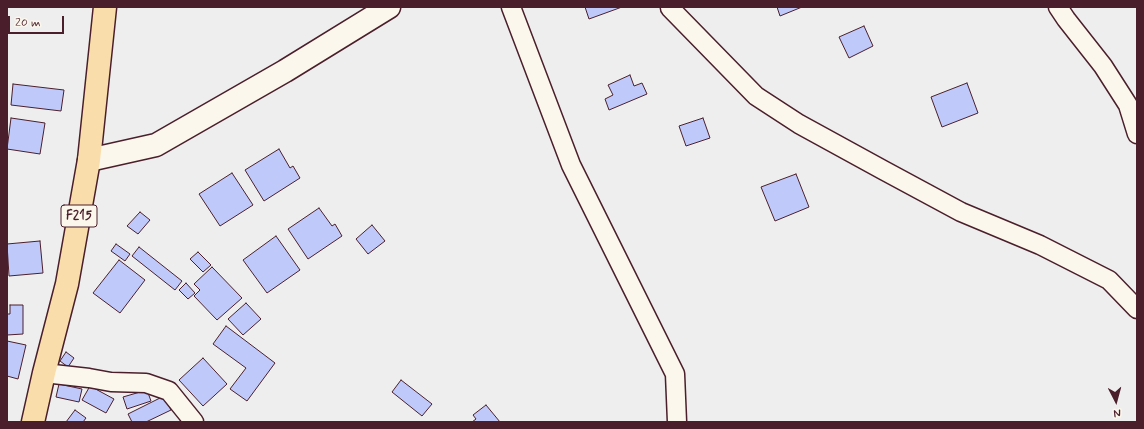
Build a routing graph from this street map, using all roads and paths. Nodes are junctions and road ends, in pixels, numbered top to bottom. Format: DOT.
graph roads {
  1 [pos="389,7"];
  2 [pos="511,7"];
  3 [pos="1058,7"];
  4 [pos="102,8"];
  5 [pos="670,8"];
  6 [pos="1137,134"];
  7 [pos="89,160"];
  8 [pos="1137,309"];
  9 [pos="44,373"];
  10 [pos="33,422"];
  11 [pos="194,422"];
  12 [pos="677,422"];
  1 -- 7 [label="street"];
  2 -- 12 [label="street"];
  3 -- 6 [label="street"];
  4 -- 7 [label="main road, F215"];
  5 -- 8 [label="street"];
  7 -- 9 [label="main road, F215"];
  9 -- 10 [label="main road, F215"];
  9 -- 11 [label="street"];
}
